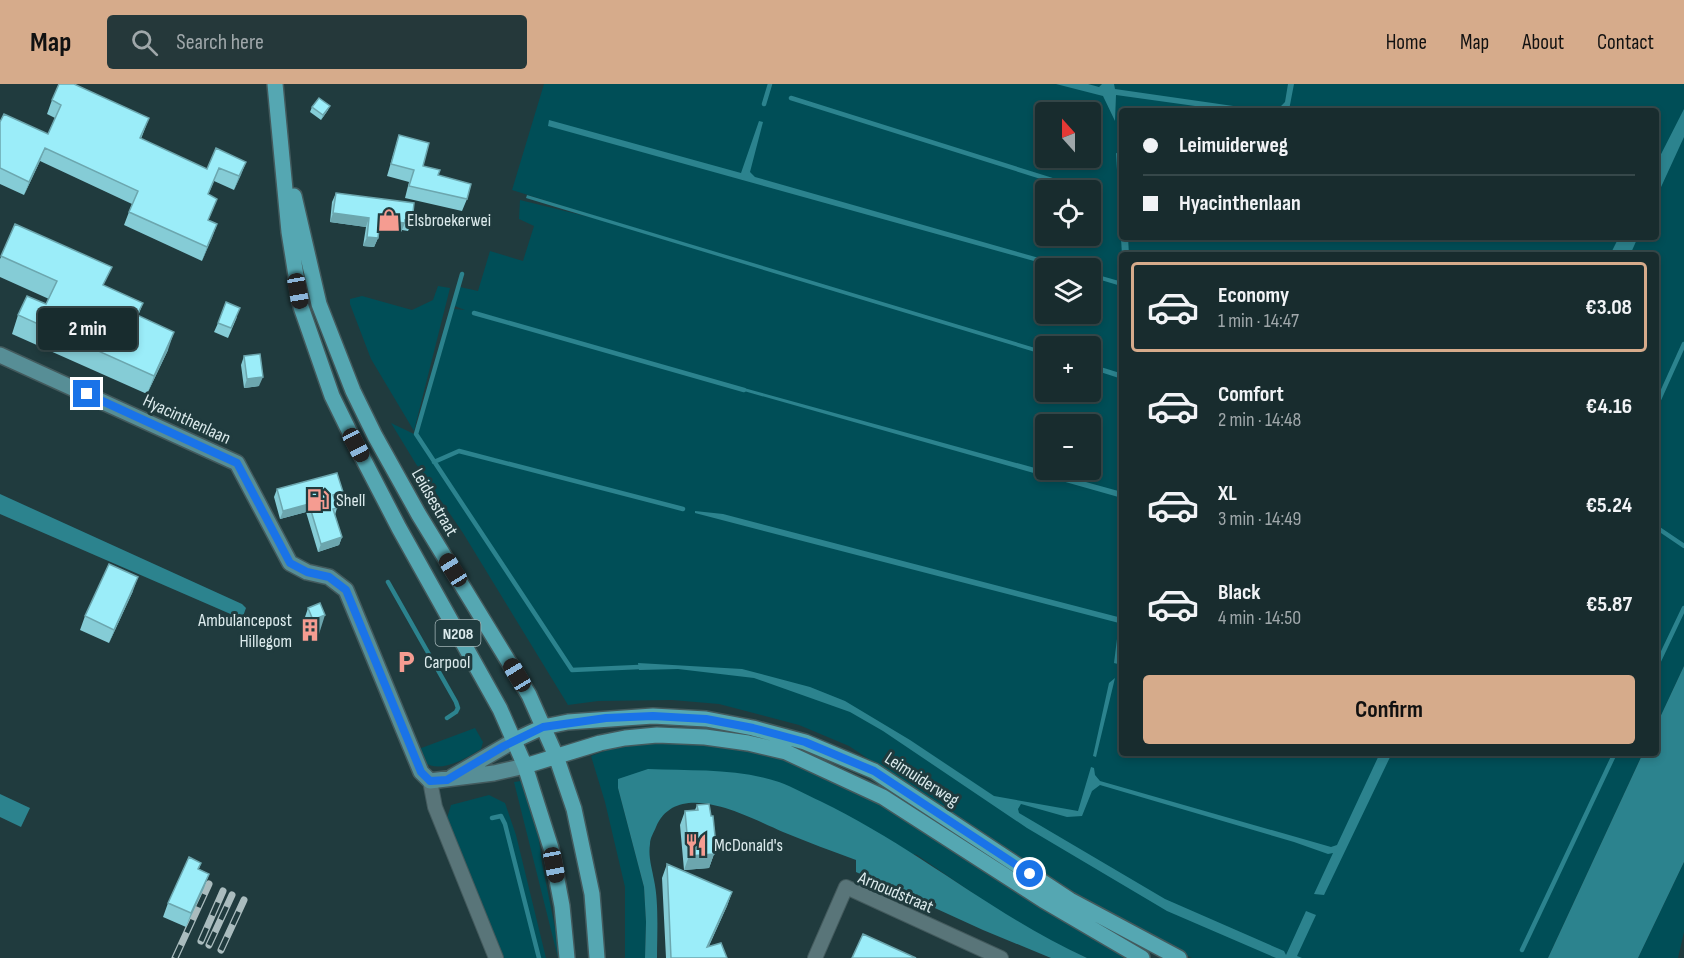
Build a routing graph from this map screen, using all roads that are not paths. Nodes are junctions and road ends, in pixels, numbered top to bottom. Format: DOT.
graph roads {
  1 [pos="275,84"];
  2 [pos="279,123"];
  3 [pos="0,355"];
  4 [pos="543,727"];
  5 [pos="515,740"];
  6 [pos="556,756"];
  7 [pos="525,766"];
  8 [pos="447,780"];
  9 [pos="430,781"];
  10 [pos="496,958"];
  11 [pos="567,958"];
  12 [pos="597,958"];
  13 [pos="815,958"];
  14 [pos="1001,958"];
  15 [pos="1142,958"];
  16 [pos="1179,958"];
  1 -- 2 [label="main road, Leidsestraat / N208"];
  2 -- 4 [label="main road, Leidsestraat / N208"];
  2 -- 5 [label="main road, Leidsestraat / N208"];
  3 -- 9 [label="street, Hyacinthenlaan"];
  4 -- 5 [label="main road, Leimuiderweg"];
  4 -- 6 [label="main road, Leidsestraat / N208"];
  4 -- 16 [label="main road, Leimuiderweg"];
  5 -- 7 [label="main road, Leidsestraat / N208"];
  5 -- 8 [label="street"];
  6 -- 7 [label="main road, Leimuiderweg"];
  6 -- 12 [label="main road, Leidsestraat / N208"];
  6 -- 15 [label="main road, Leimuiderweg"];
  7 -- 8 [label="street"];
  7 -- 11 [label="main road, Leidsestraat / N208"];
  8 -- 9 [label="street"];
  9 -- 10 [label="street"];
  13 -- 14 [label="street, Arnoudstraat"];
}
